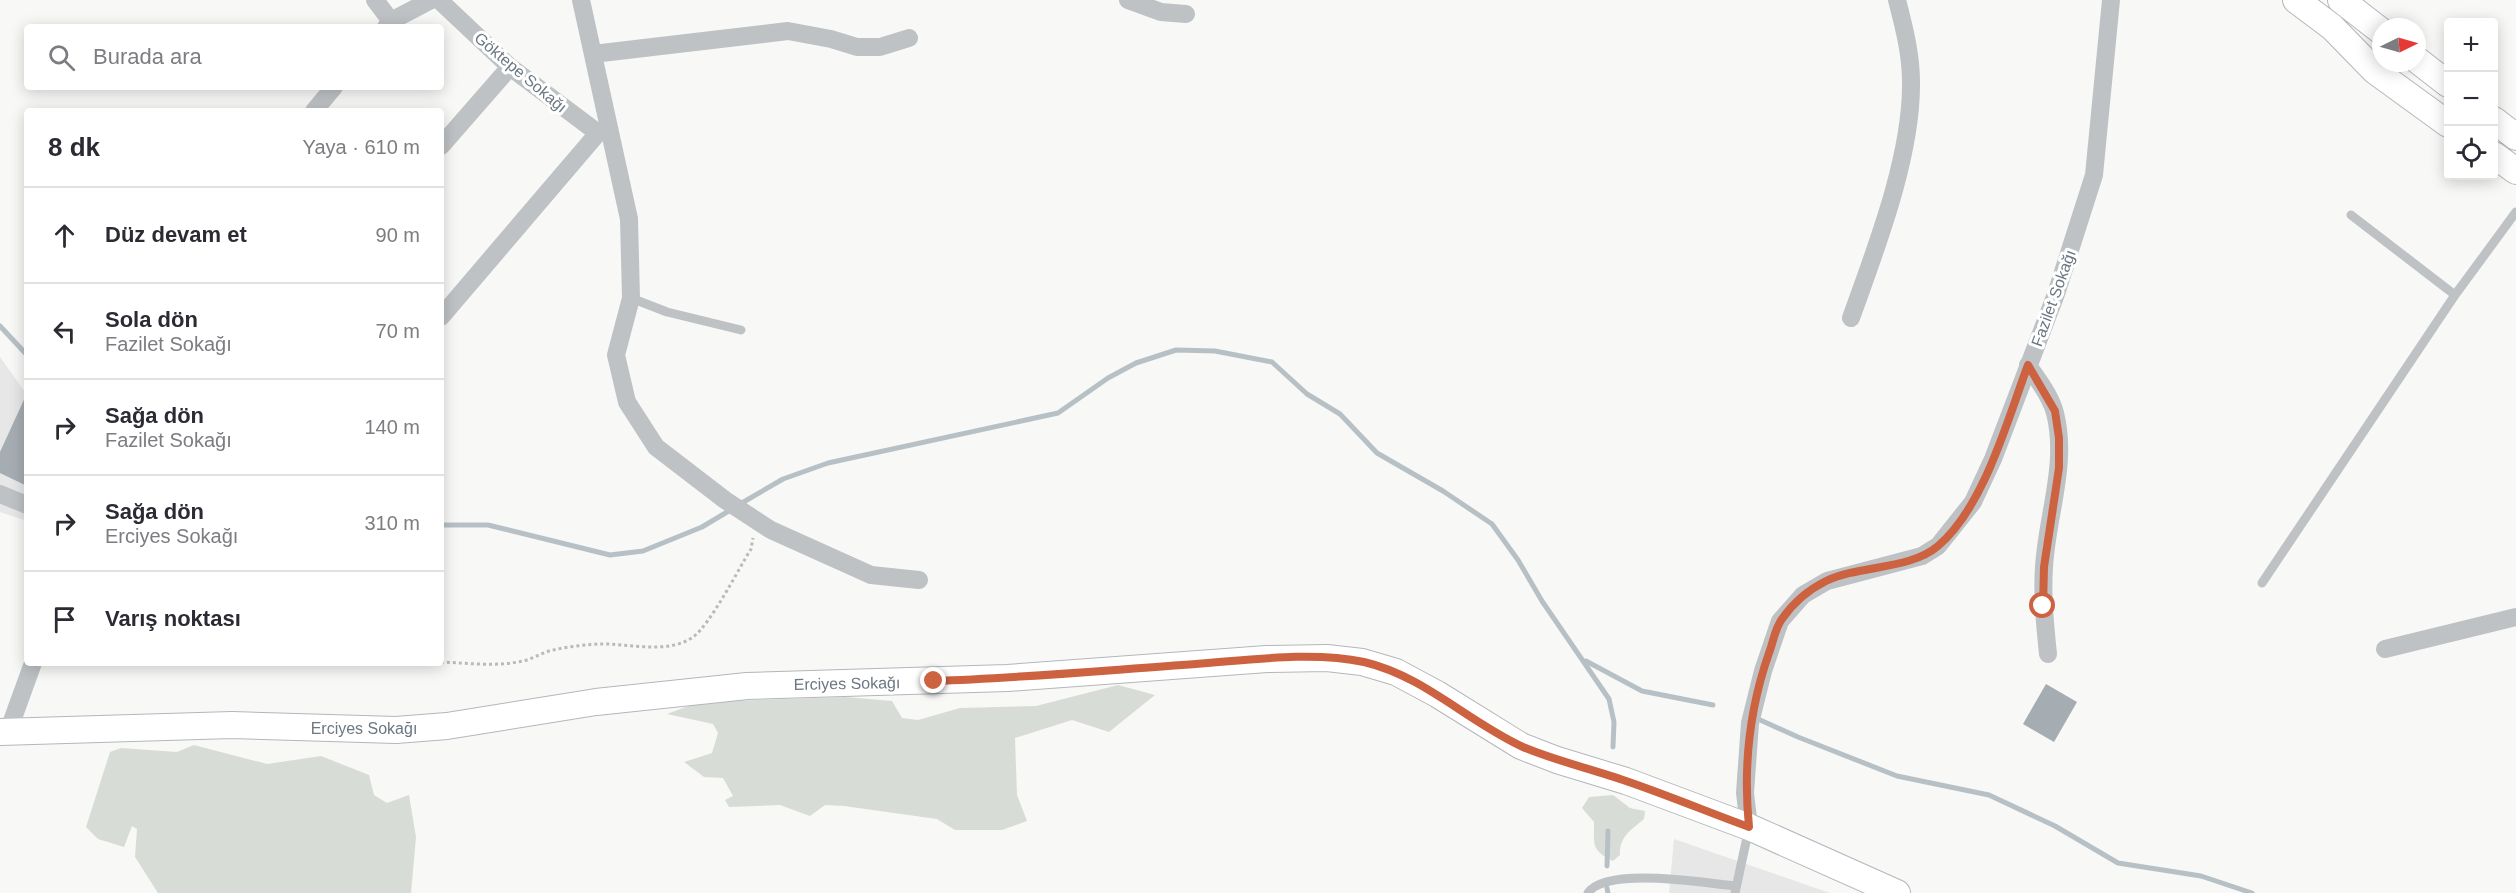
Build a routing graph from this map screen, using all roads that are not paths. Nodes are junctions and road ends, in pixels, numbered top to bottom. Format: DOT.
graph roads {
  1 [pos="375,0"];
  2 [pos="431,0"];
  3 [pos="439,0"];
  4 [pos="581,0"];
  5 [pos="1128,0"];
  6 [pos="1898,0"];
  7 [pos="2111,0"];
  8 [pos="2296,0"];
  9 [pos="2340,0"];
  10 [pos="1186,14"];
  11 [pos="389,24"];
  12 [pos="2372,25"];
  13 [pos="909,38"];
  14 [pos="592,54"];
  15 [pos="510,67"];
  16 [pos="2426,67"];
  17 [pos="2444,81"];
  18 [pos="332,90"];
  19 [pos="316,108"];
  20 [pos="2444,120"];
  21 [pos="2498,125"];
  22 [pos="604,132"];
  23 [pos="2516,137"];
  24 [pos="444,143"];
  25 [pos="2498,158"];
  26 [pos="2516,171"];
  27 [pos="2516,212"];
  28 [pos="2351,215"];
  29 [pos="2455,295"];
  30 [pos="631,298"];
  31 [pos="444,314"];
  32 [pos="1851,318"];
  33 [pos="741,330"];
  34 [pos="2028,365"];
  35 [pos="0,494"];
  36 [pos="24,504"];
  37 [pos="920,580"];
  38 [pos="2262,583"];
  39 [pos="2516,617"];
  40 [pos="2385,649"];
  41 [pos="2048,654"];
  42 [pos="32,666"];
  43 [pos="4,732"];
  44 [pos="1749,827"];
  45 [pos="1735,889"];
  46 [pos="1587,893"];
  47 [pos="1897,893"];
  1 -- 11 [label="street"];
  2 -- 11 [label="street"];
  3 -- 15 [label="street, Göktepe Sokağı"];
  4 -- 14 [label="street"];
  5 -- 10 [label="street"];
  6 -- 32 [label="street"];
  7 -- 34 [label="street, Fazilet Sokağı"];
  8 -- 20 [label="street"];
  9 -- 12 [label="street"];
  13 -- 14 [label="street"];
  14 -- 22 [label="street"];
  15 -- 22 [label="street, Göktepe Sokağı"];
  15 -- 24 [label="street"];
  16 -- 17 [label="street"];
  18 -- 19 [label="street"];
  21 -- 23 [label="street"];
  22 -- 30 [label="street"];
  22 -- 31 [label="street"];
  25 -- 26 [label="street"];
  27 -- 29 [label="lane"];
  28 -- 29 [label="lane"];
  29 -- 38 [label="lane"];
  30 -- 33 [label="lane"];
  30 -- 37 [label="street"];
  34 -- 41 [label="street"];
  34 -- 44 [label="street, Fazilet Sokağı"];
  35 -- 36 [label="street"];
  39 -- 40 [label="street"];
  42 -- 43 [label="street"];
  43 -- 44 [label="street, Erciyes Sokağı"];
  44 -- 45 [label="lane"];
  44 -- 47 [label="street, Erciyes Sokağı"];
  45 -- 46 [label="lane"];
}
